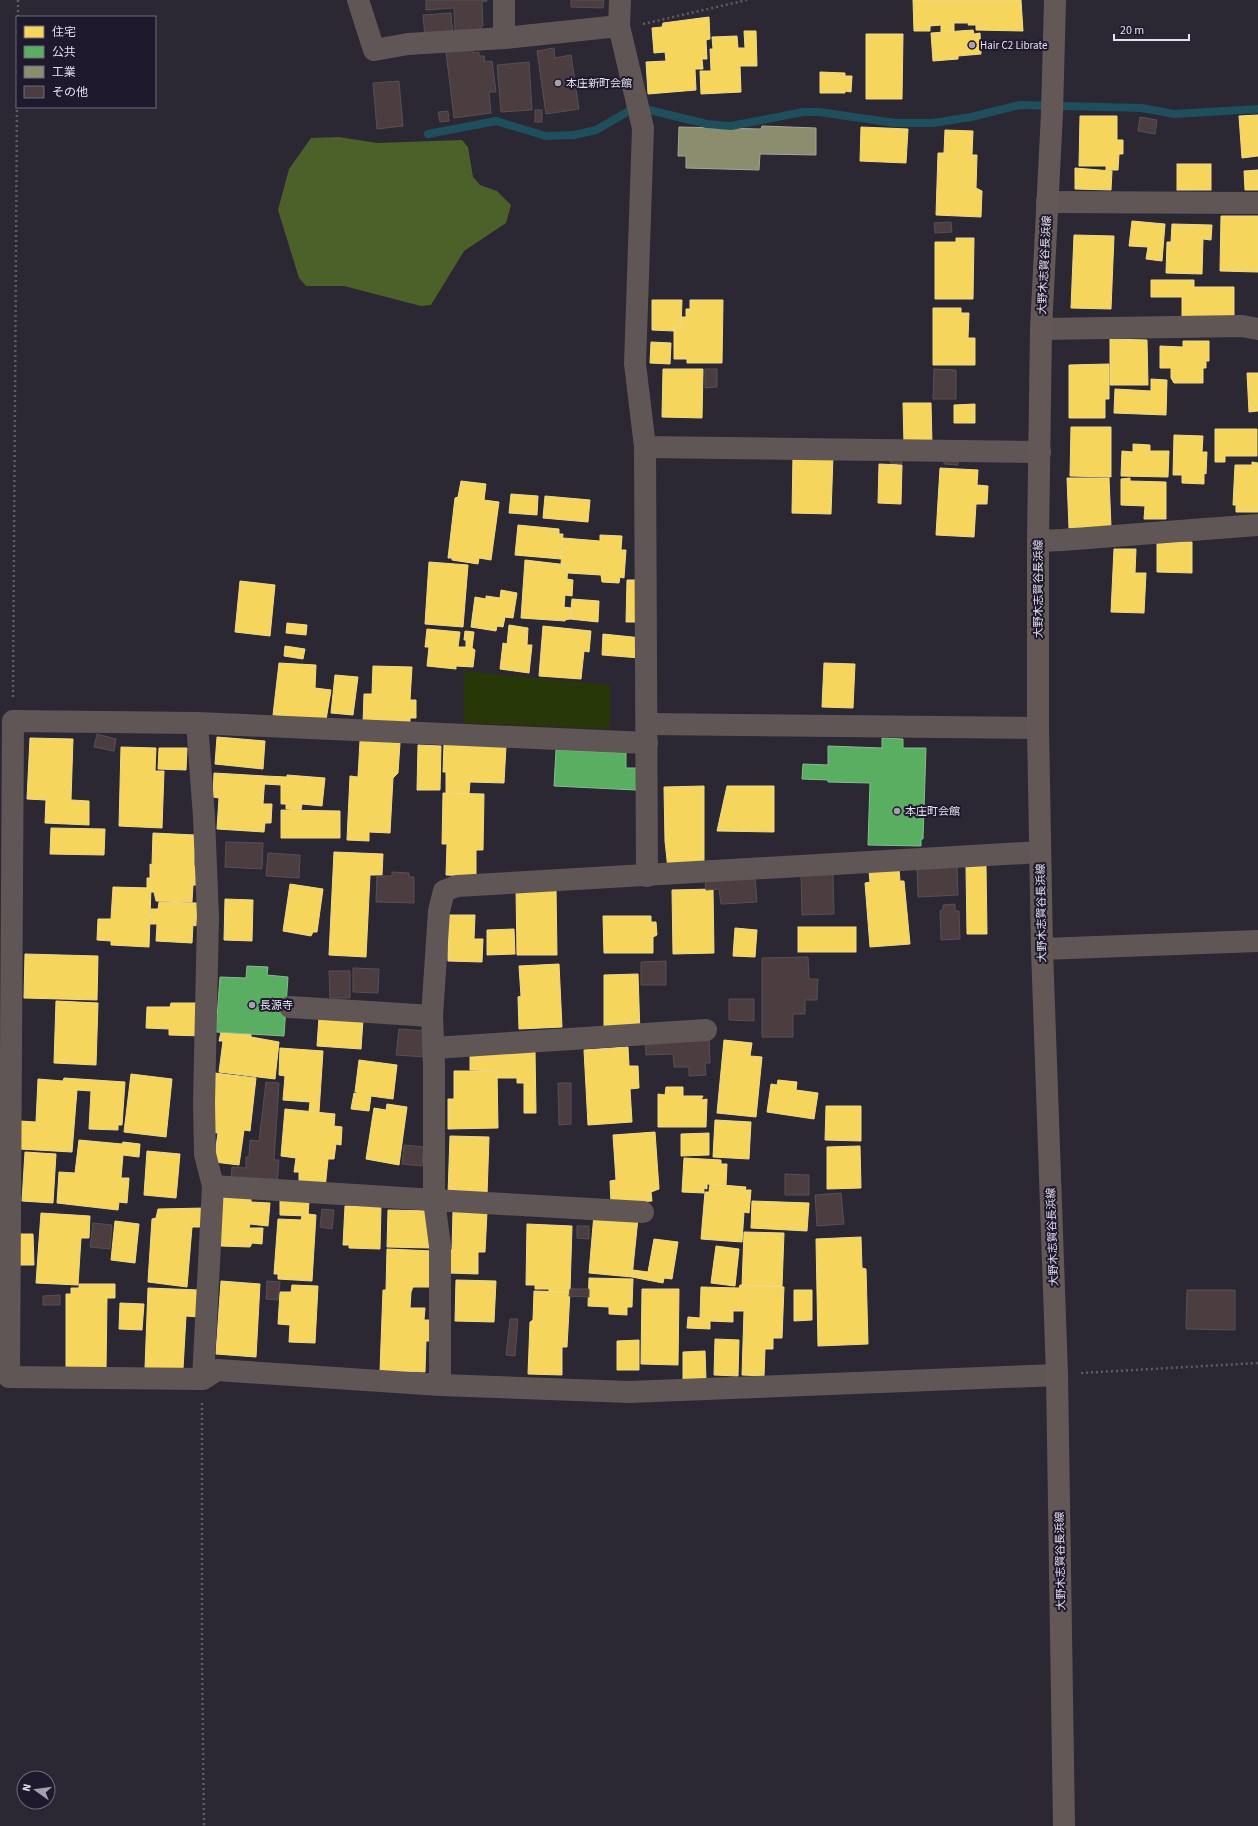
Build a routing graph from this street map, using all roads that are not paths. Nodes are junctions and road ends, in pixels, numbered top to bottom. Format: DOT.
graph roads {
  1 [pos="358,0"];
  2 [pos="504,0"];
  3 [pos="620,0"];
  4 [pos="1055,0"];
  5 [pos="620,29"];
  6 [pos="504,38"];
  7 [pos="1047,202"];
  8 [pos="1258,203"];
  9 [pos="1041,328"];
  10 [pos="1258,329"];
  11 [pos="645,447"];
  12 [pos="1040,452"];
  13 [pos="1258,525"];
  14 [pos="1038,541"];
  15 [pos="197,723"];
  16 [pos="1038,728"];
  17 [pos="647,733"];
  18 [pos="1040,852"];
  19 [pos="647,876"];
  20 [pos="1258,941"];
  21 [pos="1042,948"];
  22 [pos="290,1007"];
  23 [pos="432,1016"];
  24 [pos="706,1030"];
  25 [pos="434,1048"];
  26 [pos="213,1186"];
  27 [pos="434,1200"];
  28 [pos="643,1212"];
  29 [pos="1057,1375"];
  30 [pos="202,1379"];
  31 [pos="440,1386"];
  32 [pos="1064,1826"];
  1 -- 6 [label="street"];
  2 -- 6 [label="street"];
  3 -- 5 [label="street"];
  4 -- 7 [label="main road, 大野木志賀谷長浜線"];
  5 -- 6 [label="street"];
  5 -- 11 [label="street"];
  7 -- 8 [label="street"];
  7 -- 9 [label="main road, 大野木志賀谷長浜線"];
  9 -- 10 [label="street"];
  9 -- 12 [label="main road, 大野木志賀谷長浜線"];
  11 -- 12 [label="street"];
  11 -- 17 [label="street"];
  12 -- 14 [label="main road, 大野木志賀谷長浜線"];
  13 -- 14 [label="street"];
  14 -- 16 [label="main road, 大野木志賀谷長浜線"];
  15 -- 17 [label="street"];
  15 -- 26 [label="street"];
  15 -- 30 [label="street"];
  16 -- 17 [label="street"];
  16 -- 18 [label="main road, 大野木志賀谷長浜線"];
  17 -- 19 [label="street"];
  18 -- 19 [label="street"];
  18 -- 21 [label="main road, 大野木志賀谷長浜線"];
  19 -- 23 [label="street"];
  20 -- 21 [label="street"];
  21 -- 29 [label="main road, 大野木志賀谷長浜線"];
  22 -- 23 [label="street"];
  23 -- 25 [label="street"];
  24 -- 25 [label="street"];
  25 -- 27 [label="street"];
  26 -- 27 [label="street"];
  26 -- 30 [label="street"];
  27 -- 28 [label="street"];
  27 -- 31 [label="street"];
  29 -- 31 [label="street"];
  29 -- 32 [label="main road, 大野木志賀谷長浜線"];
  30 -- 31 [label="street"];
}
